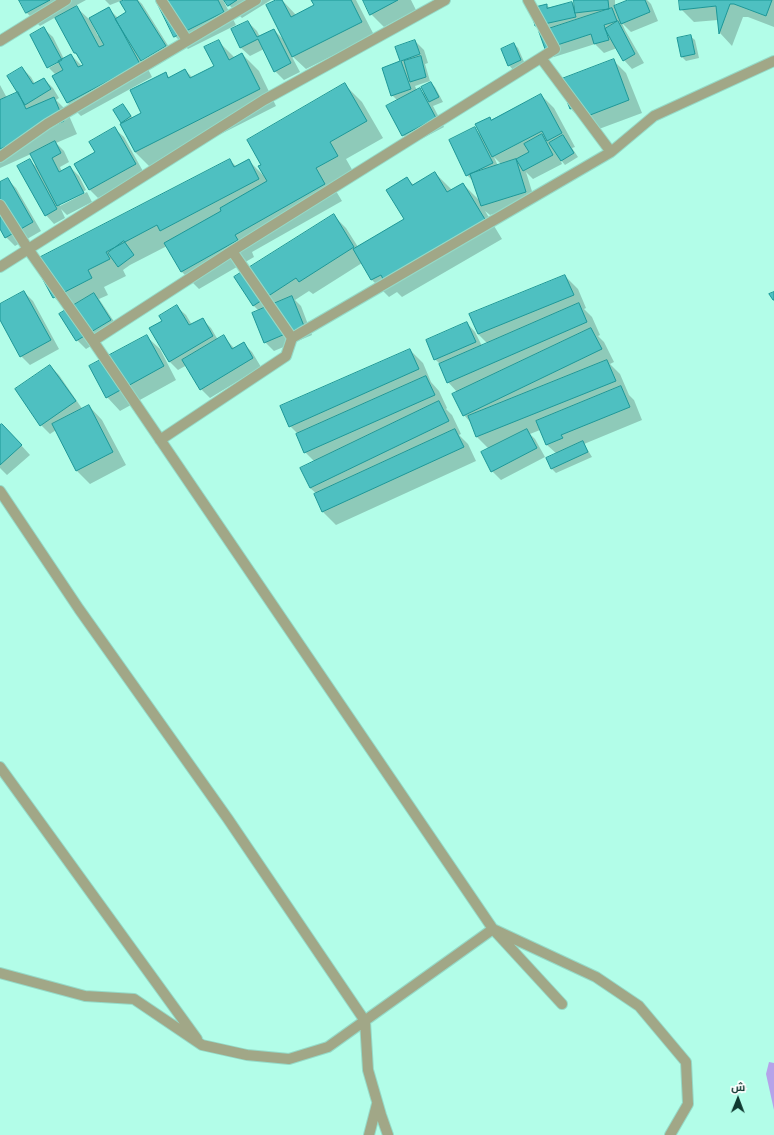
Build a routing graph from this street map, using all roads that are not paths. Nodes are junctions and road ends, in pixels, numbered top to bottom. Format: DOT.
graph roads {
  1 [pos="66,0"];
  2 [pos="161,0"];
  3 [pos="256,0"];
  4 [pos="445,0"];
  5 [pos="528,0"];
  6 [pos="187,40"];
  7 [pos="0,41"];
  8 [pos="541,58"];
  9 [pos="774,61"];
  10 [pos="611,152"];
  11 [pos="0,157"];
  12 [pos="0,205"];
  13 [pos="28,249"];
  14 [pos="232,251"];
  15 [pos="0,267"];
  16 [pos="292,338"];
  17 [pos="93,341"];
  18 [pos="160,440"];
  19 [pos="0,491"];
  20 [pos="0,767"];
  21 [pos="493,929"];
  22 [pos="0,973"];
  23 [pos="562,1004"];
  24 [pos="365,1021"];
  25 [pos="202,1045"];
  26 [pos="377,1102"];
  27 [pos="369,1135"];
  28 [pos="388,1135"];
  29 [pos="670,1135"];
  1 -- 7 [label="street"];
  2 -- 6 [label="street"];
  3 -- 6 [label="street"];
  4 -- 13 [label="street"];
  5 -- 8 [label="street"];
  6 -- 11 [label="street"];
  8 -- 10 [label="street"];
  8 -- 14 [label="street"];
  9 -- 10 [label="street"];
  10 -- 16 [label="street"];
  12 -- 13 [label="street"];
  13 -- 15 [label="street"];
  13 -- 17 [label="street"];
  14 -- 16 [label="street"];
  14 -- 17 [label="street"];
  16 -- 18 [label="street"];
  17 -- 18 [label="street"];
  18 -- 21 [label="street"];
  19 -- 24 [label="street"];
  20 -- 25 [label="street"];
  21 -- 23 [label="street"];
  21 -- 24 [label="street"];
  21 -- 29 [label="street"];
  22 -- 25 [label="street"];
  24 -- 25 [label="street"];
  24 -- 26 [label="street"];
  26 -- 27 [label="street"];
  26 -- 28 [label="street"];
}
